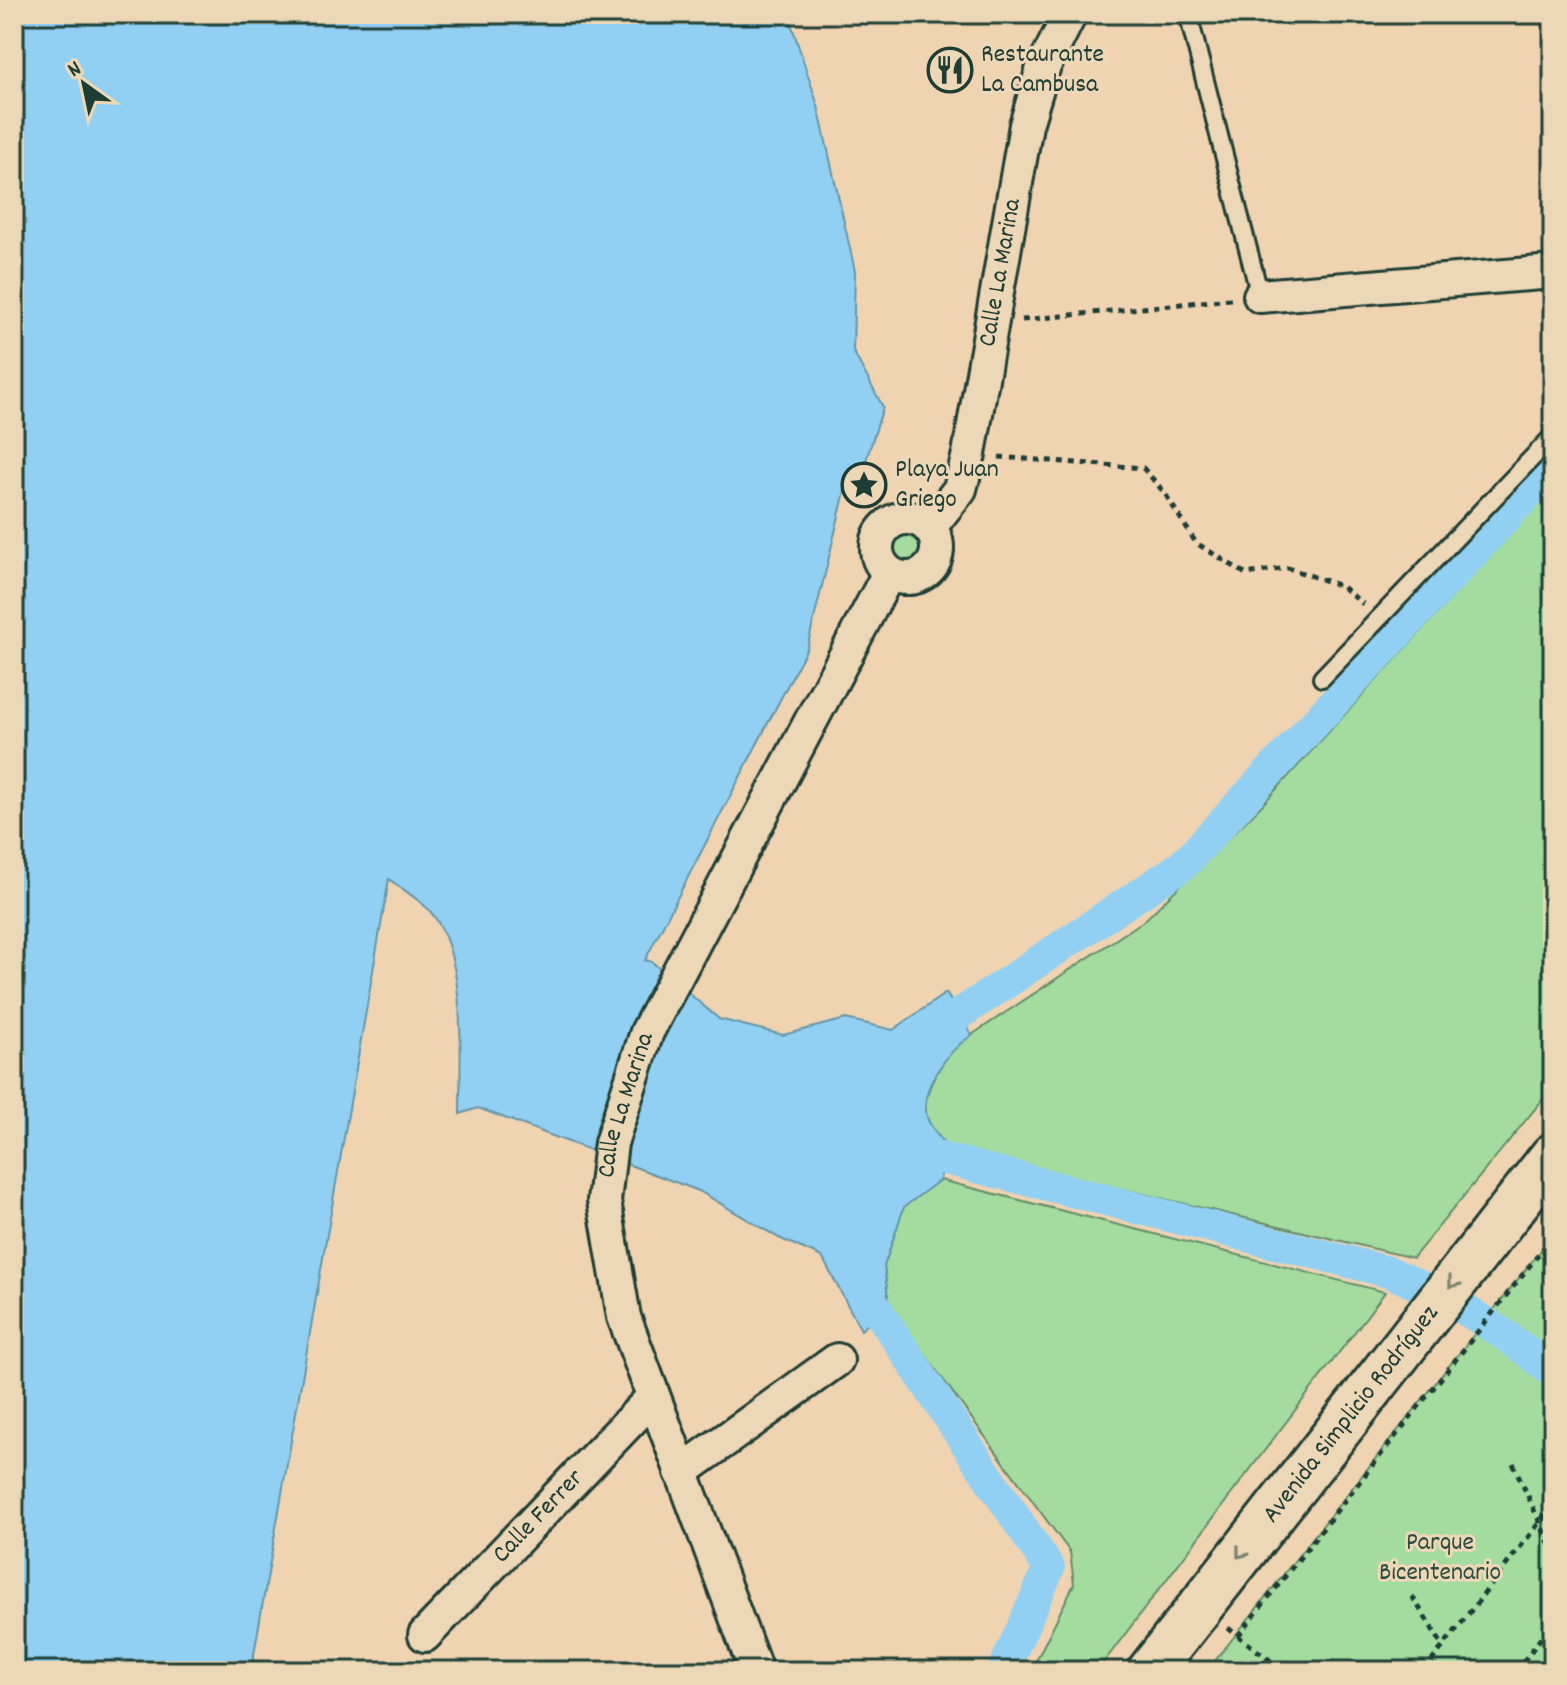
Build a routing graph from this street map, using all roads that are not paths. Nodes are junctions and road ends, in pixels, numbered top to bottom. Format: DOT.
graph roads {
  1 [pos="1070,14"];
  2 [pos="1188,14"];
  3 [pos="1553,272"];
  4 [pos="1260,296"];
  5 [pos="1553,436"];
  6 [pos="929,528"];
  7 [pos="889,573"];
  8 [pos="1322,678"];
  9 [pos="1553,1156"];
  10 [pos="837,1360"];
  11 [pos="653,1397"];
  12 [pos="681,1472"];
  13 [pos="425,1635"];
  14 [pos="756,1671"];
  15 [pos="1150,1671"];
  1 -- 6 [label="street, Calle La Marina"];
  2 -- 4 [label="lane"];
  3 -- 4 [label="street"];
  5 -- 8 [label="lane"];
  6 -- 7 [label="street"];
  6 -- 7 [label="street"];
  7 -- 11 [label="street, Calle La Marina"];
  9 -- 15 [label="main road, Avenida Simplicio Rodríguez, one-way"];
  10 -- 12 [label="street"];
  11 -- 12 [label="street, Calle La Marina"];
  11 -- 13 [label="street, Calle Ferrer"];
  12 -- 14 [label="street, Calle La Marina"];
}
